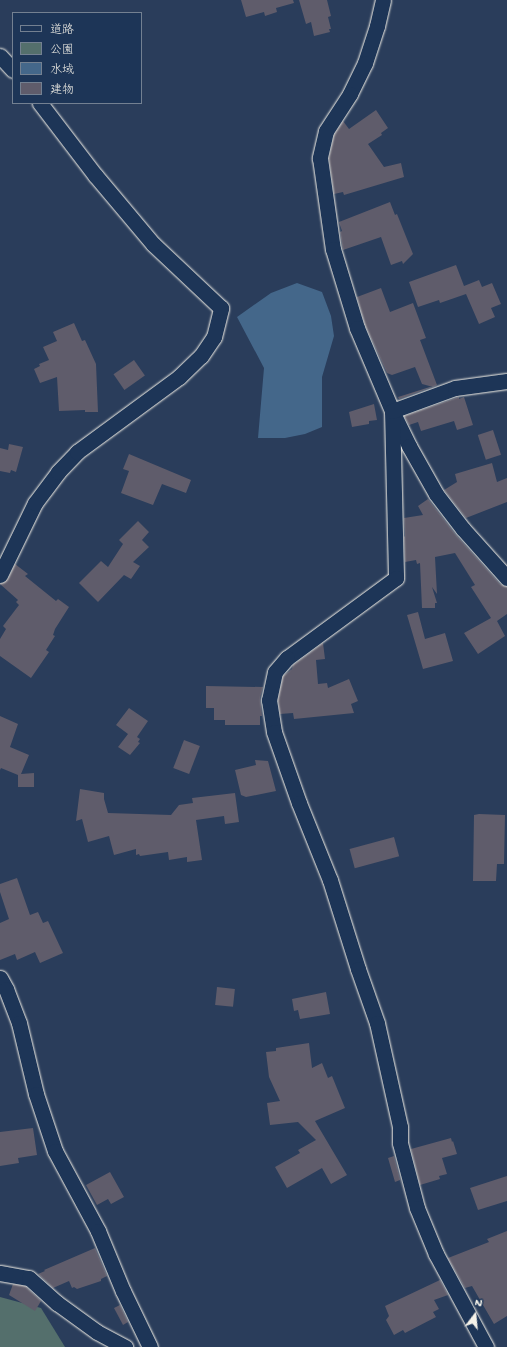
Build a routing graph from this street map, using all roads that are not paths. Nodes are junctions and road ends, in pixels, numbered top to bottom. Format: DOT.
graph roads {
  1 [pos="383,0"];
  2 [pos="0,56"];
  3 [pos="12,69"];
  4 [pos="41,104"];
  5 [pos="507,381"];
  6 [pos="392,411"];
  7 [pos="0,575"];
  8 [pos="507,578"];
  9 [pos="0,978"];
  10 [pos="0,1273"];
  11 [pos="124,1347"];
  12 [pos="150,1347"];
  13 [pos="486,1347"];
  1 -- 6 [label="street"];
  2 -- 3 [label="street"];
  4 -- 7 [label="street"];
  5 -- 6 [label="street"];
  6 -- 8 [label="street"];
  6 -- 13 [label="street"];
  9 -- 12 [label="street"];
  10 -- 11 [label="street"];
}
